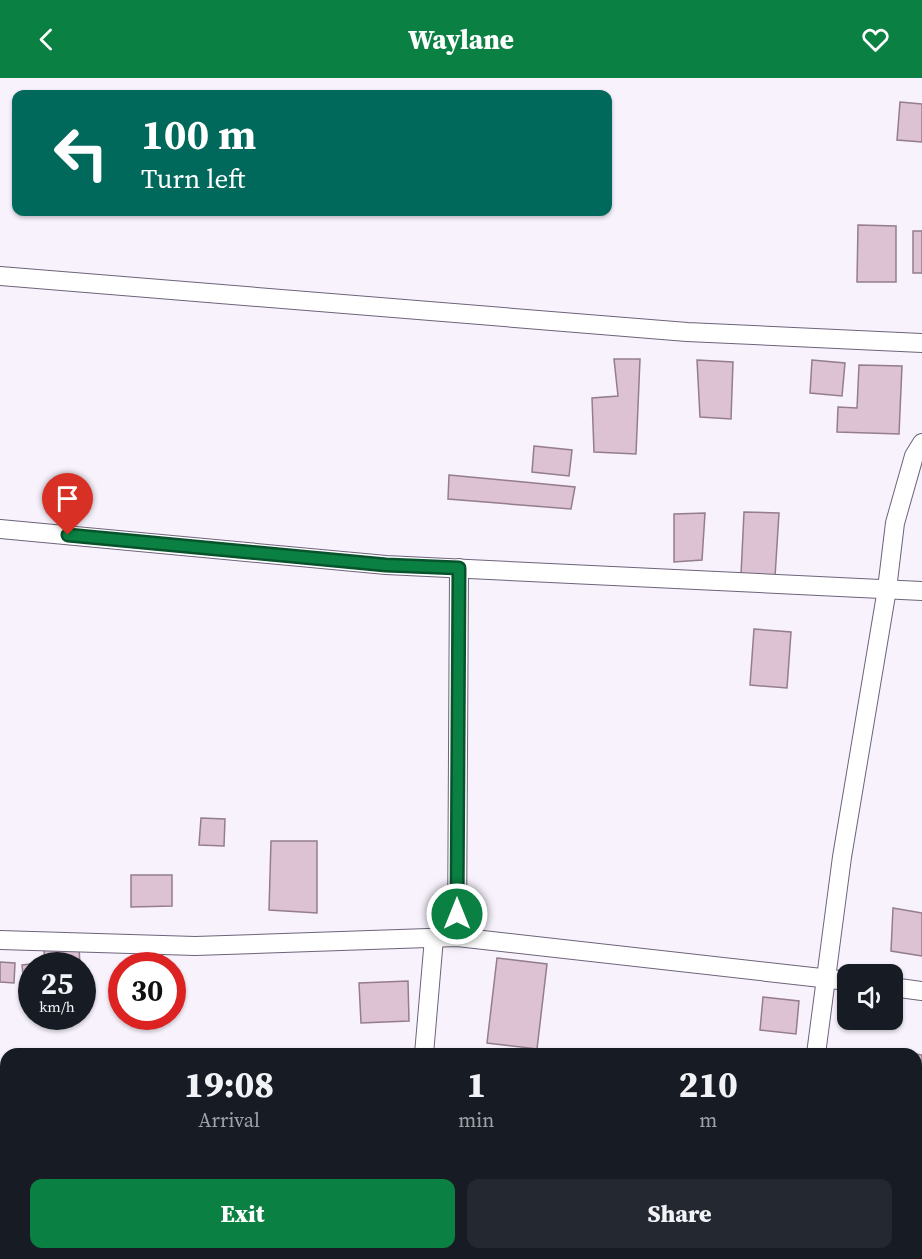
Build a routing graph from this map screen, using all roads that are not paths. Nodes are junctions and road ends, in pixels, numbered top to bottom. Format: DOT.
graph roads {
  1 [pos="0,276"];
  2 [pos="922,343"];
  3 [pos="922,443"];
  4 [pos="0,529"];
  5 [pos="459,568"];
  6 [pos="887,589"];
  7 [pos="922,591"];
  8 [pos="434,938"];
  9 [pos="457,938"];
  10 [pos="0,940"];
  11 [pos="825,978"];
  12 [pos="837,980"];
  13 [pos="903,988"];
  14 [pos="922,991"];
  15 [pos="425,1048"];
  16 [pos="817,1048"];
  1 -- 2 [label="street"];
  3 -- 6 [label="street"];
  4 -- 5 [label="street"];
  5 -- 6 [label="street"];
  5 -- 9 [label="street"];
  6 -- 7 [label="street"];
  6 -- 11 [label="street"];
  8 -- 9 [label="street"];
  8 -- 10 [label="street"];
  8 -- 15 [label="street"];
  9 -- 11 [label="street"];
  11 -- 12 [label="street"];
  11 -- 16 [label="street"];
  13 -- 14 [label="street"];
}
